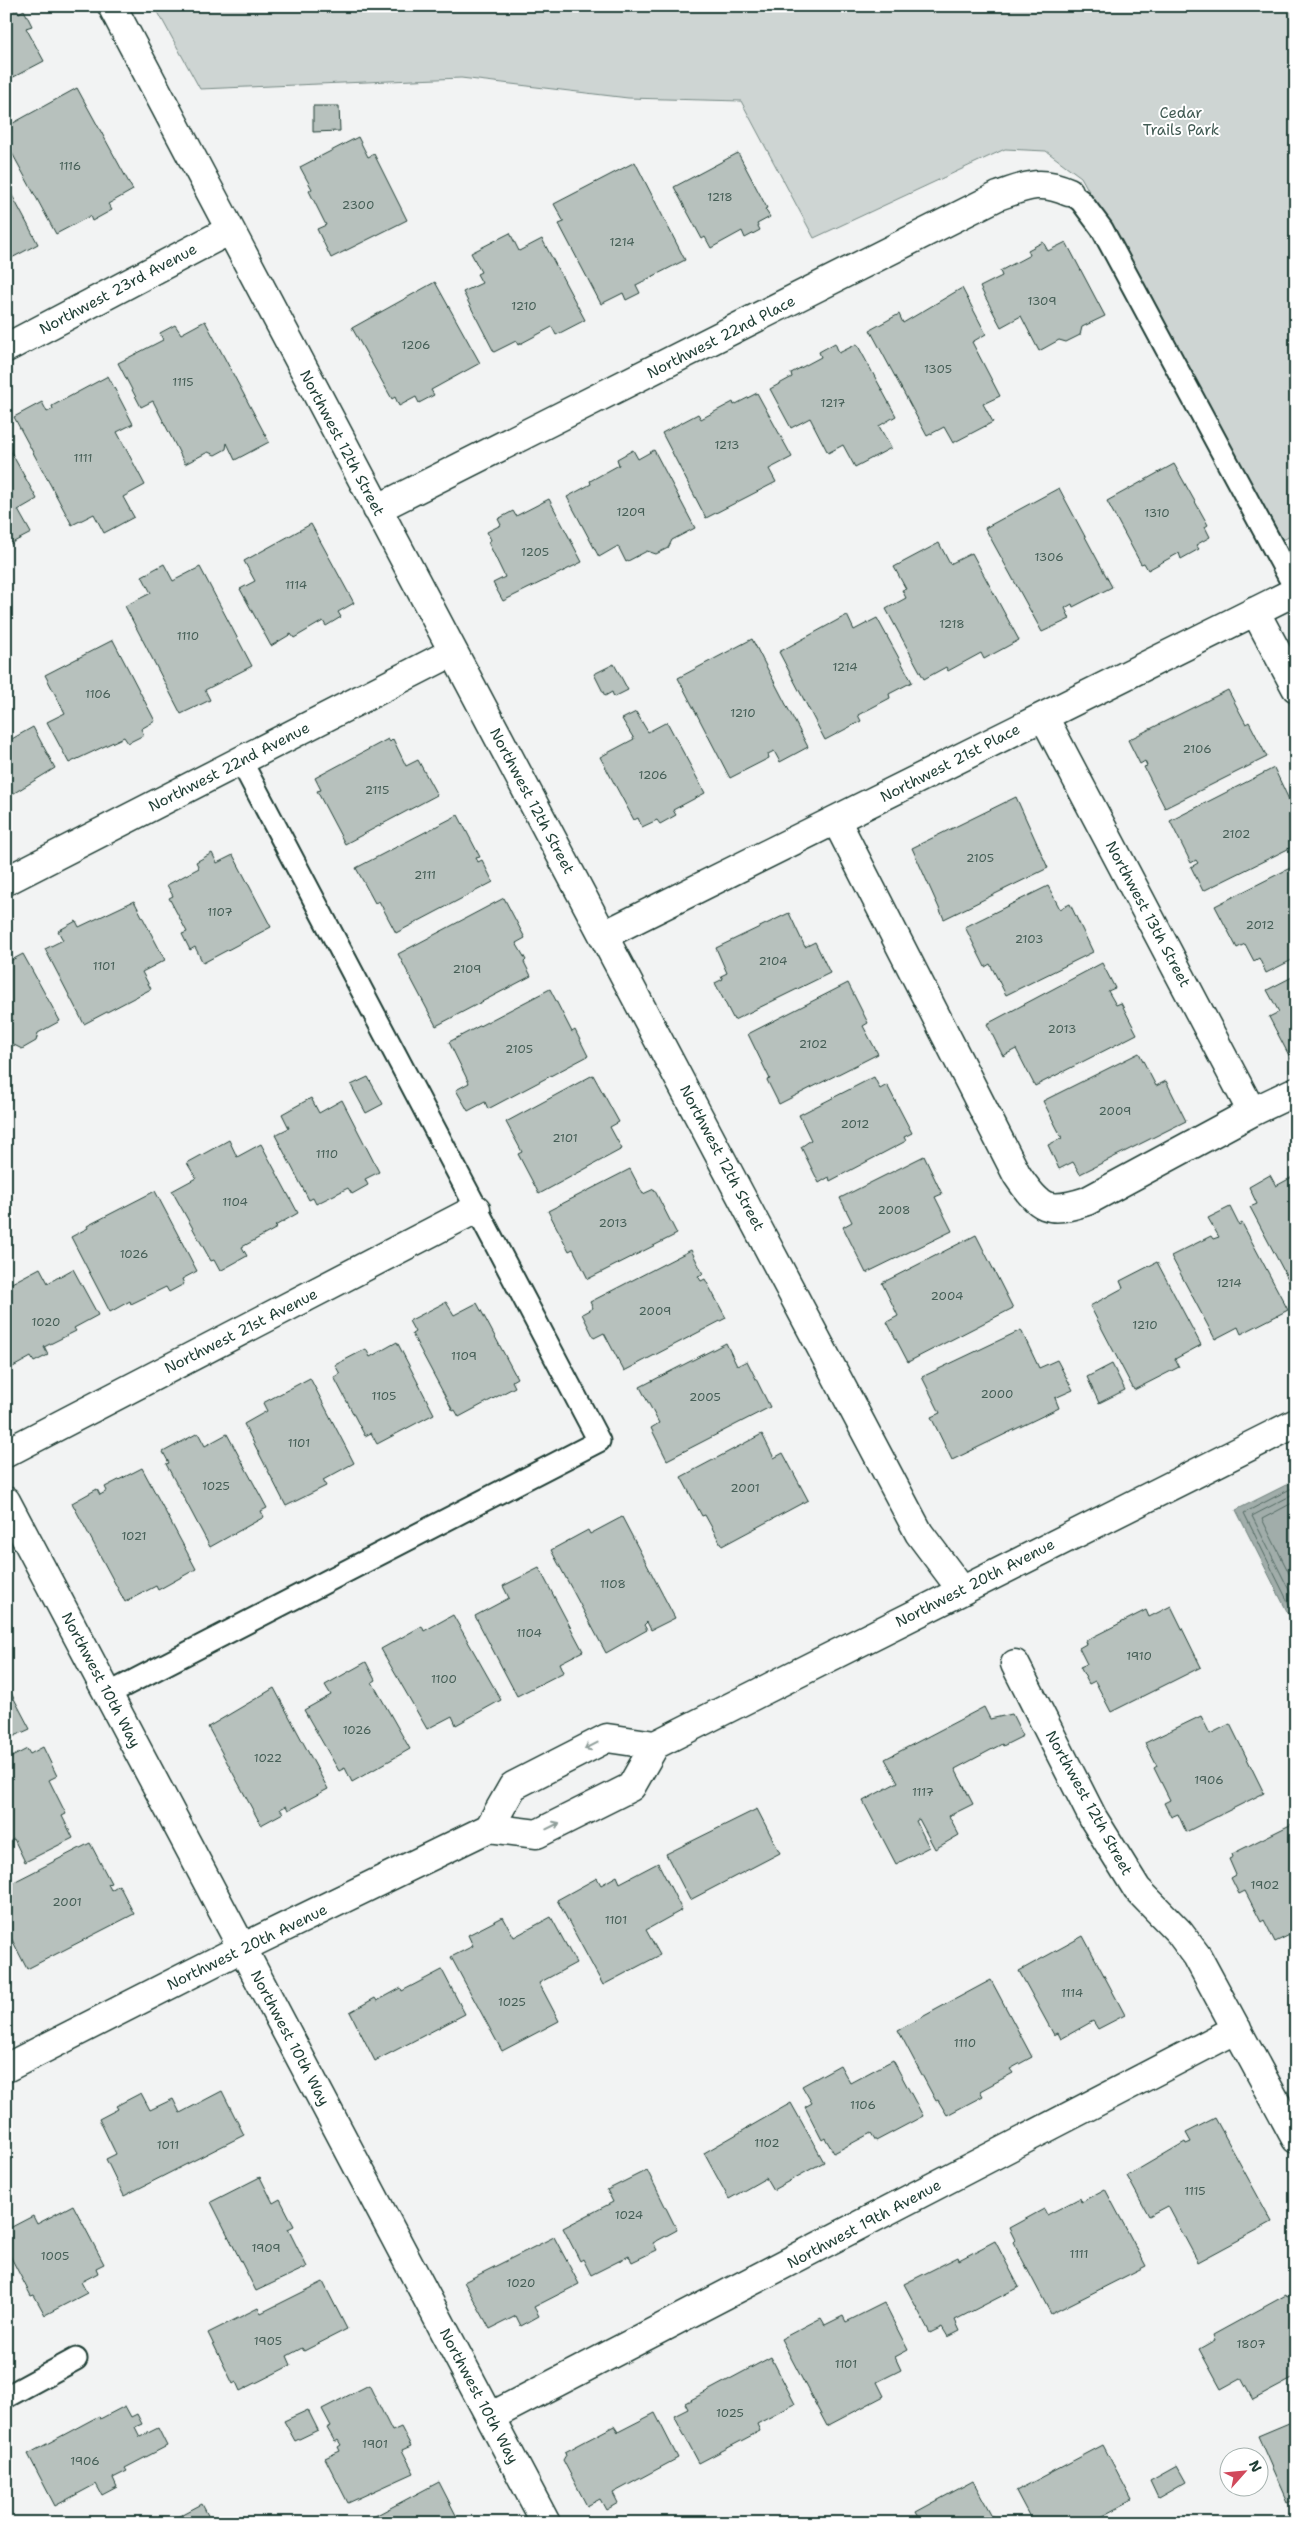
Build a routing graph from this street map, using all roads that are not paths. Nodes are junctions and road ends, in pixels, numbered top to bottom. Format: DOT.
graph roads {
  1 [pos="112,6"];
  2 [pos="1069,192"];
  3 [pos="230,230"];
  4 [pos="6,348"];
  5 [pos="377,509"];
  6 [pos="1296,590"];
  7 [pos="1255,611"];
  8 [pos="453,652"];
  9 [pos="1296,688"];
  10 [pos="1044,717"];
  11 [pos="240,761"];
  12 [pos="836,820"];
  13 [pos="6,881"];
  14 [pos="604,935"];
  15 [pos="1296,1091"];
  16 [pos="1252,1112"];
  17 [pos="476,1209"];
  18 [pos="1296,1423"];
  19 [pos="6,1453"];
  20 [pos="6,1500"];
  21 [pos="961,1589"];
  22 [pos="1015,1664"];
  23 [pos="108,1694"];
  24 [pos="655,1745"];
  25 [pos="489,1828"];
  26 [pos="242,1948"];
  27 [pos="1237,2029"];
  28 [pos="6,2068"];
  29 [pos="1296,2139"];
  30 [pos="76,2360"];
  31 [pos="6,2397"];
  32 [pos="490,2417"];
  33 [pos="546,2523"];
  1 -- 3 [label="street, Northwest 12th Street"];
  2 -- 5 [label="street, Northwest 22nd Place"];
  2 -- 6 [label="lane"];
  3 -- 4 [label="street, Northwest 23rd Avenue"];
  3 -- 5 [label="street, Northwest 12th Street"];
  5 -- 8 [label="street, Northwest 12th Street"];
  6 -- 7 [label="street, Northwest 21st Place"];
  7 -- 9 [label="street"];
  7 -- 10 [label="street, Northwest 21st Place"];
  8 -- 11 [label="street, Northwest 22nd Avenue"];
  8 -- 14 [label="street, Northwest 12th Street"];
  10 -- 12 [label="street, Northwest 21st Place"];
  10 -- 16 [label="street, Northwest 13th Street"];
  11 -- 13 [label="street, Northwest 22nd Avenue"];
  11 -- 17 [label="lane"];
  12 -- 14 [label="street, Northwest 21st Place"];
  12 -- 16 [label="street"];
  14 -- 21 [label="street, Northwest 12th Street"];
  15 -- 16 [label="street"];
  17 -- 19 [label="street, Northwest 21st Avenue"];
  17 -- 23 [label="lane"];
  18 -- 21 [label="street, Northwest 20th Avenue"];
  20 -- 23 [label="street, Northwest 10th Way"];
  21 -- 24 [label="street, Northwest 20th Avenue"];
  22 -- 27 [label="street, Northwest 12th Street"];
  23 -- 26 [label="street, Northwest 10th Way"];
  25 -- 24 [label="street, one-way"];
  24 -- 25 [label="street, one-way"];
  25 -- 26 [label="street, Northwest 20th Avenue"];
  26 -- 28 [label="street, Northwest 20th Avenue"];
  26 -- 32 [label="street, Northwest 10th Way"];
  27 -- 29 [label="street, Northwest 12th Street"];
  27 -- 32 [label="street, Northwest 19th Avenue"];
  30 -- 31 [label="lane"];
  32 -- 33 [label="street, Northwest 10th Way"];
}
